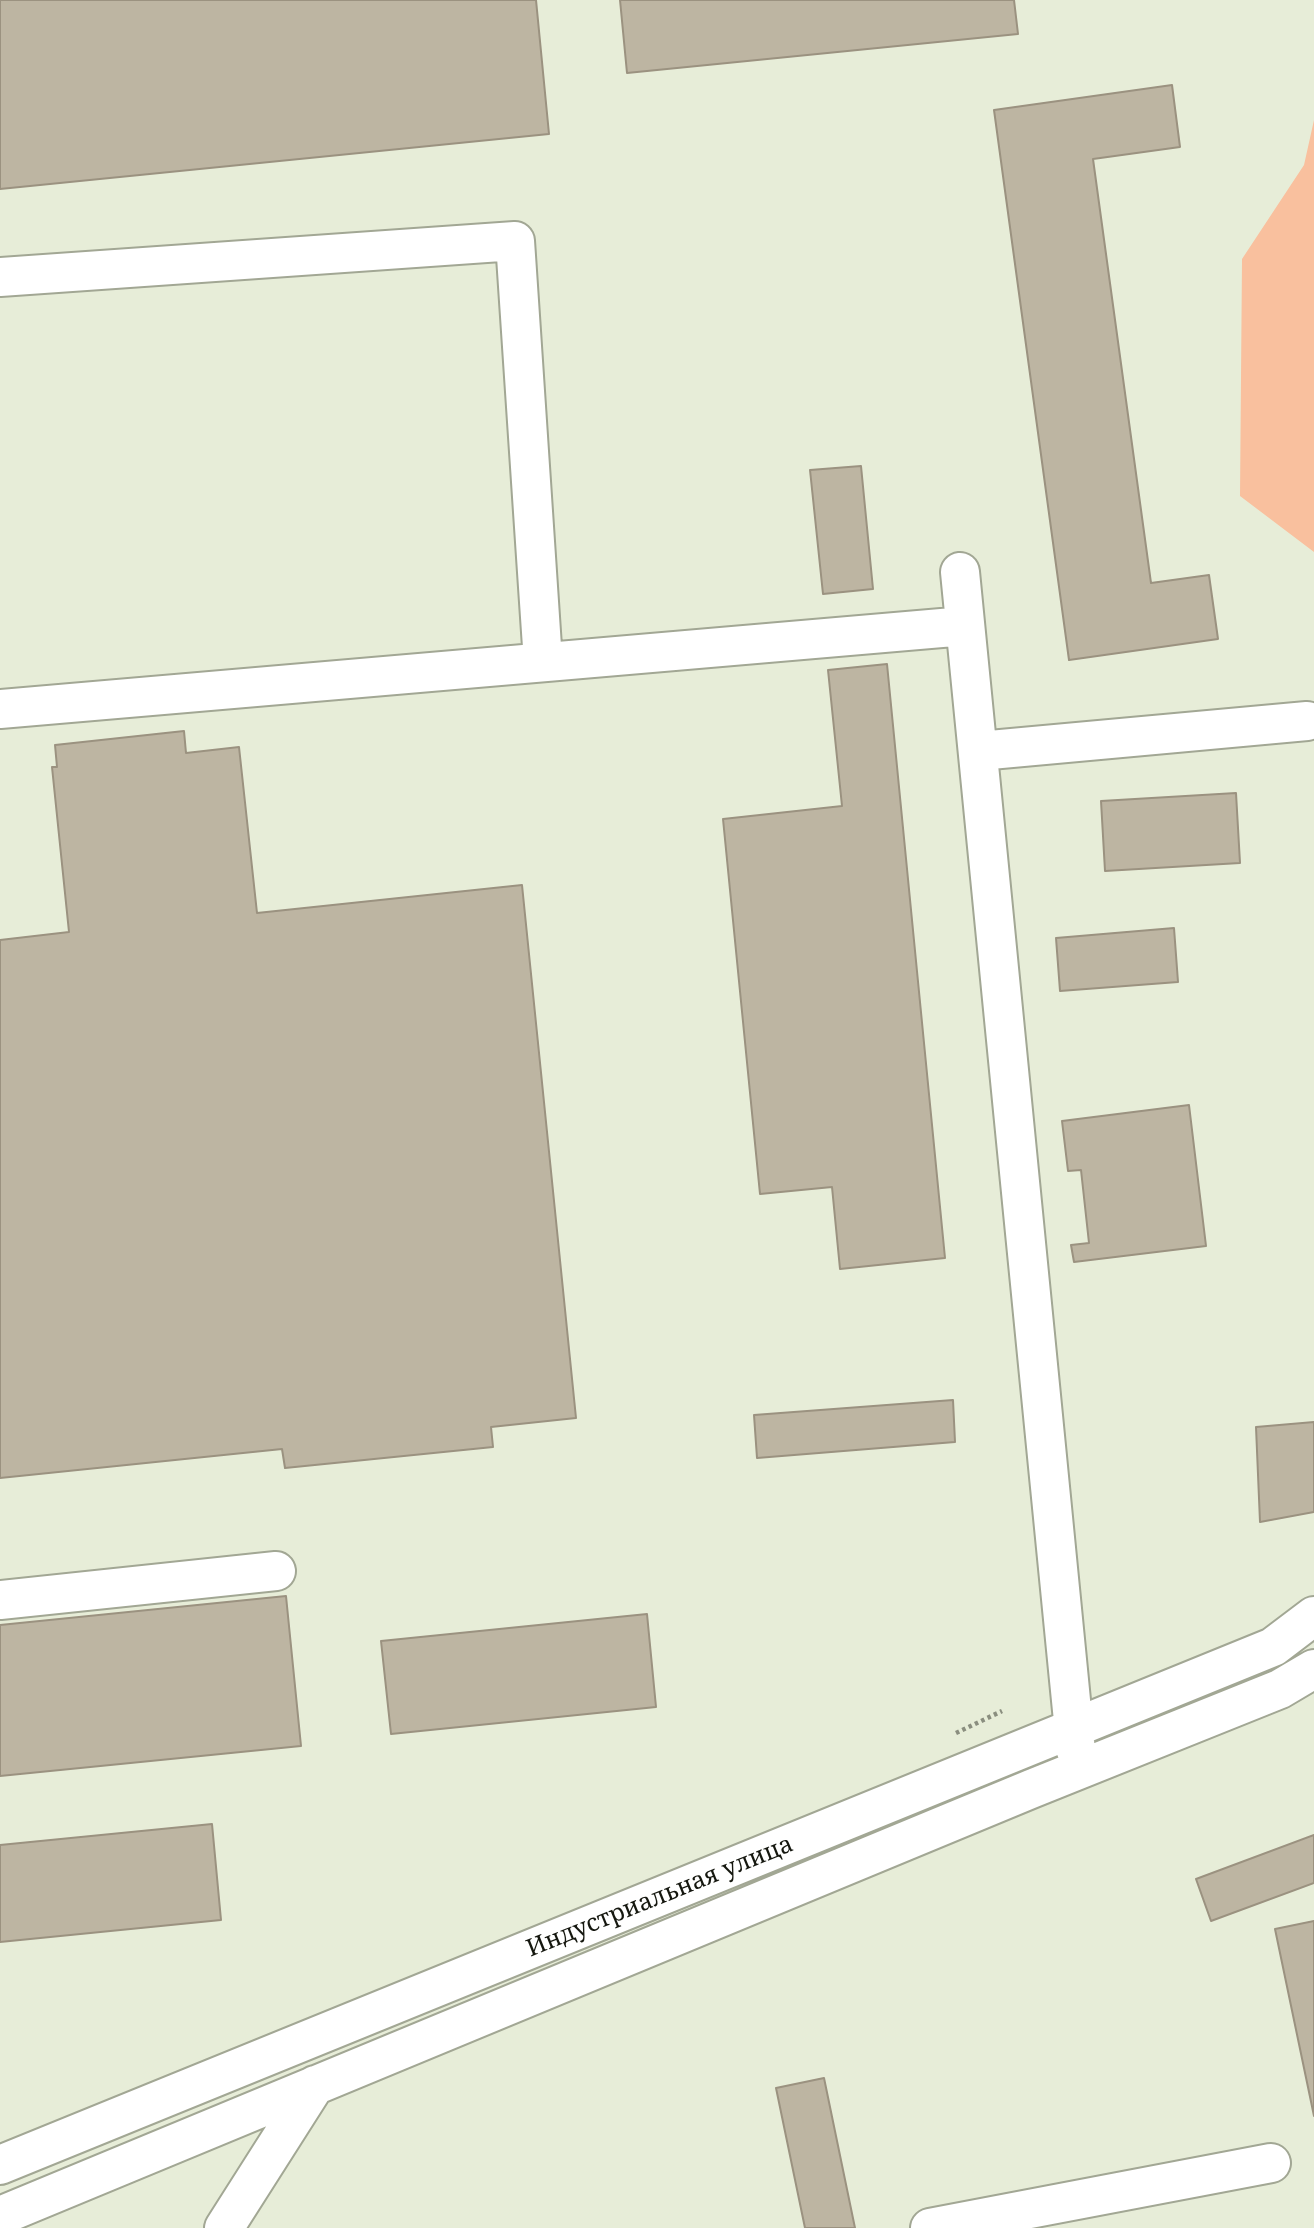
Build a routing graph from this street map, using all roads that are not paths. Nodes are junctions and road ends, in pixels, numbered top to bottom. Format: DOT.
graph roads {
  1 [pos="0,277"];
  2 [pos="960,572"];
  3 [pos="965,626"];
  4 [pos="543,662"];
  5 [pos="0,709"];
  6 [pos="1307,721"];
  7 [pos="979,751"];
  8 [pos="276,1571"];
  9 [pos="0,1600"];
  10 [pos="1314,1616"];
  11 [pos="1314,1669"];
  12 [pos="1074,1728"];
  13 [pos="1078,1770"];
  14 [pos="315,2085"];
  15 [pos="1271,2163"];
  16 [pos="0,2165"];
  17 [pos="0,2216"];
  18 [pos="224,2228"];
  19 [pos="930,2228"];
  1 -- 4 [label="street"];
  2 -- 3 [label="street"];
  3 -- 4 [label="street"];
  3 -- 7 [label="street"];
  4 -- 5 [label="street"];
  6 -- 7 [label="street"];
  7 -- 12 [label="street"];
  8 -- 9 [label="street"];
  10 -- 12 [label="street, Индустриальная улица"];
  11 -- 13 [label="street, Индустриальная улица"];
  12 -- 13 [label="street"];
  12 -- 16 [label="street, Индустриальная улица"];
  13 -- 14 [label="street, Индустриальная улица"];
  14 -- 17 [label="street, Индустриальная улица"];
  14 -- 18 [label="street"];
  15 -- 19 [label="street"];
}
